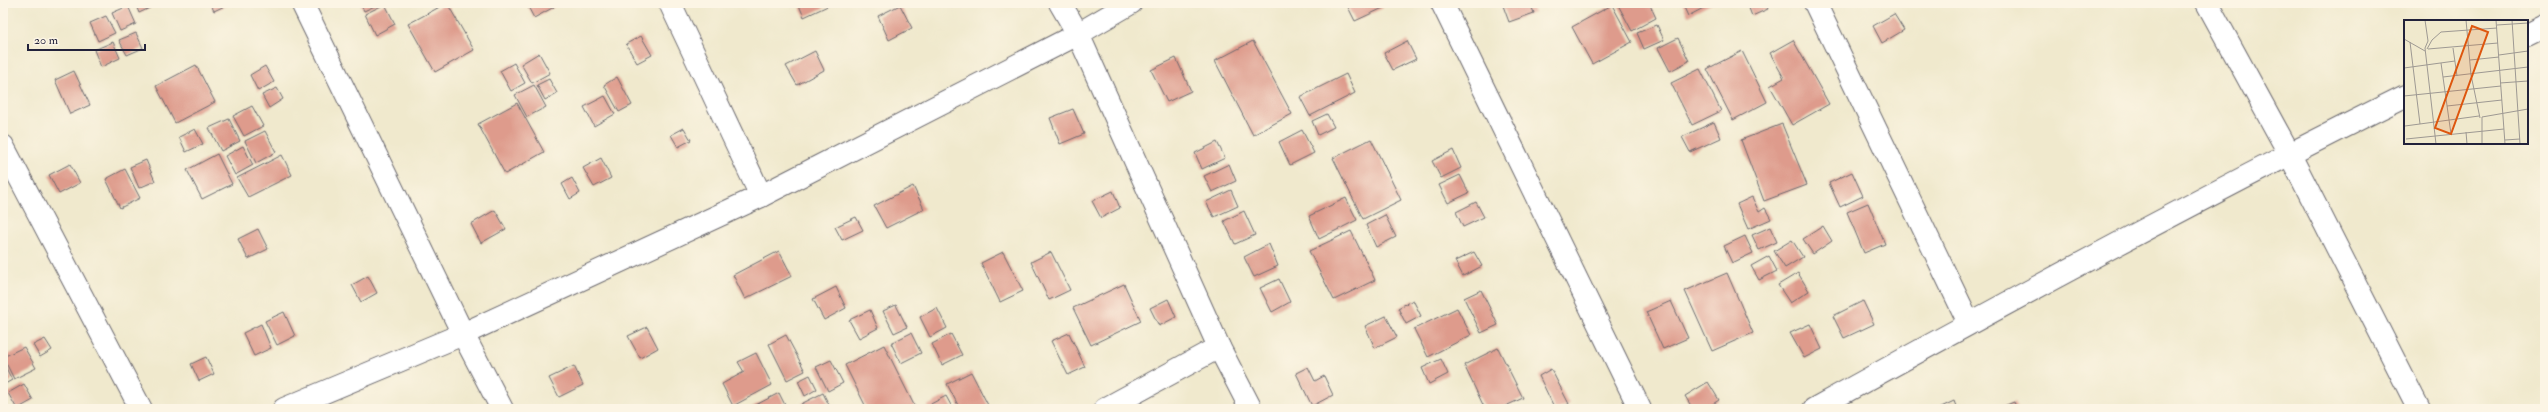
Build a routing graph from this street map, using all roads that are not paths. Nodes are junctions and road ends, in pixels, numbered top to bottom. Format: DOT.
graph roads {
  1 [pos="302,3"];
  2 [pos="670,3"];
  3 [pos="1060,3"];
  4 [pos="1131,3"];
  5 [pos="1442,3"];
  6 [pos="1816,3"];
  7 [pos="2207,3"];
  8 [pos="2545,26"];
  9 [pos="1078,34"];
  10 [pos="2528,34"];
  11 [pos="2404,96"];
  12 [pos="3,146"];
  13 [pos="2290,153"];
  14 [pos="762,196"];
  15 [pos="1969,323"];
  16 [pos="462,334"];
  17 [pos="1219,347"];
  18 [pos="141,409"];
  19 [pos="284,409"];
  20 [pos="502,409"];
  21 [pos="1104,409"];
  22 [pos="1252,409"];
  23 [pos="1640,409"];
  24 [pos="1814,409"];
  25 [pos="2419,409"];
  1 -- 16 [label="street"];
  2 -- 14 [label="street"];
  3 -- 9 [label="street"];
  4 -- 9 [label="street"];
  5 -- 23 [label="street"];
  6 -- 15 [label="street"];
  7 -- 13 [label="street"];
  8 -- 10 [label="street"];
  9 -- 14 [label="street"];
  9 -- 17 [label="street"];
  11 -- 13 [label="street"];
  12 -- 18 [label="street"];
  13 -- 15 [label="street"];
  13 -- 25 [label="street"];
  14 -- 16 [label="street"];
  15 -- 24 [label="street"];
  16 -- 19 [label="street"];
  16 -- 20 [label="street"];
  17 -- 21 [label="street"];
  17 -- 22 [label="street"];
}
